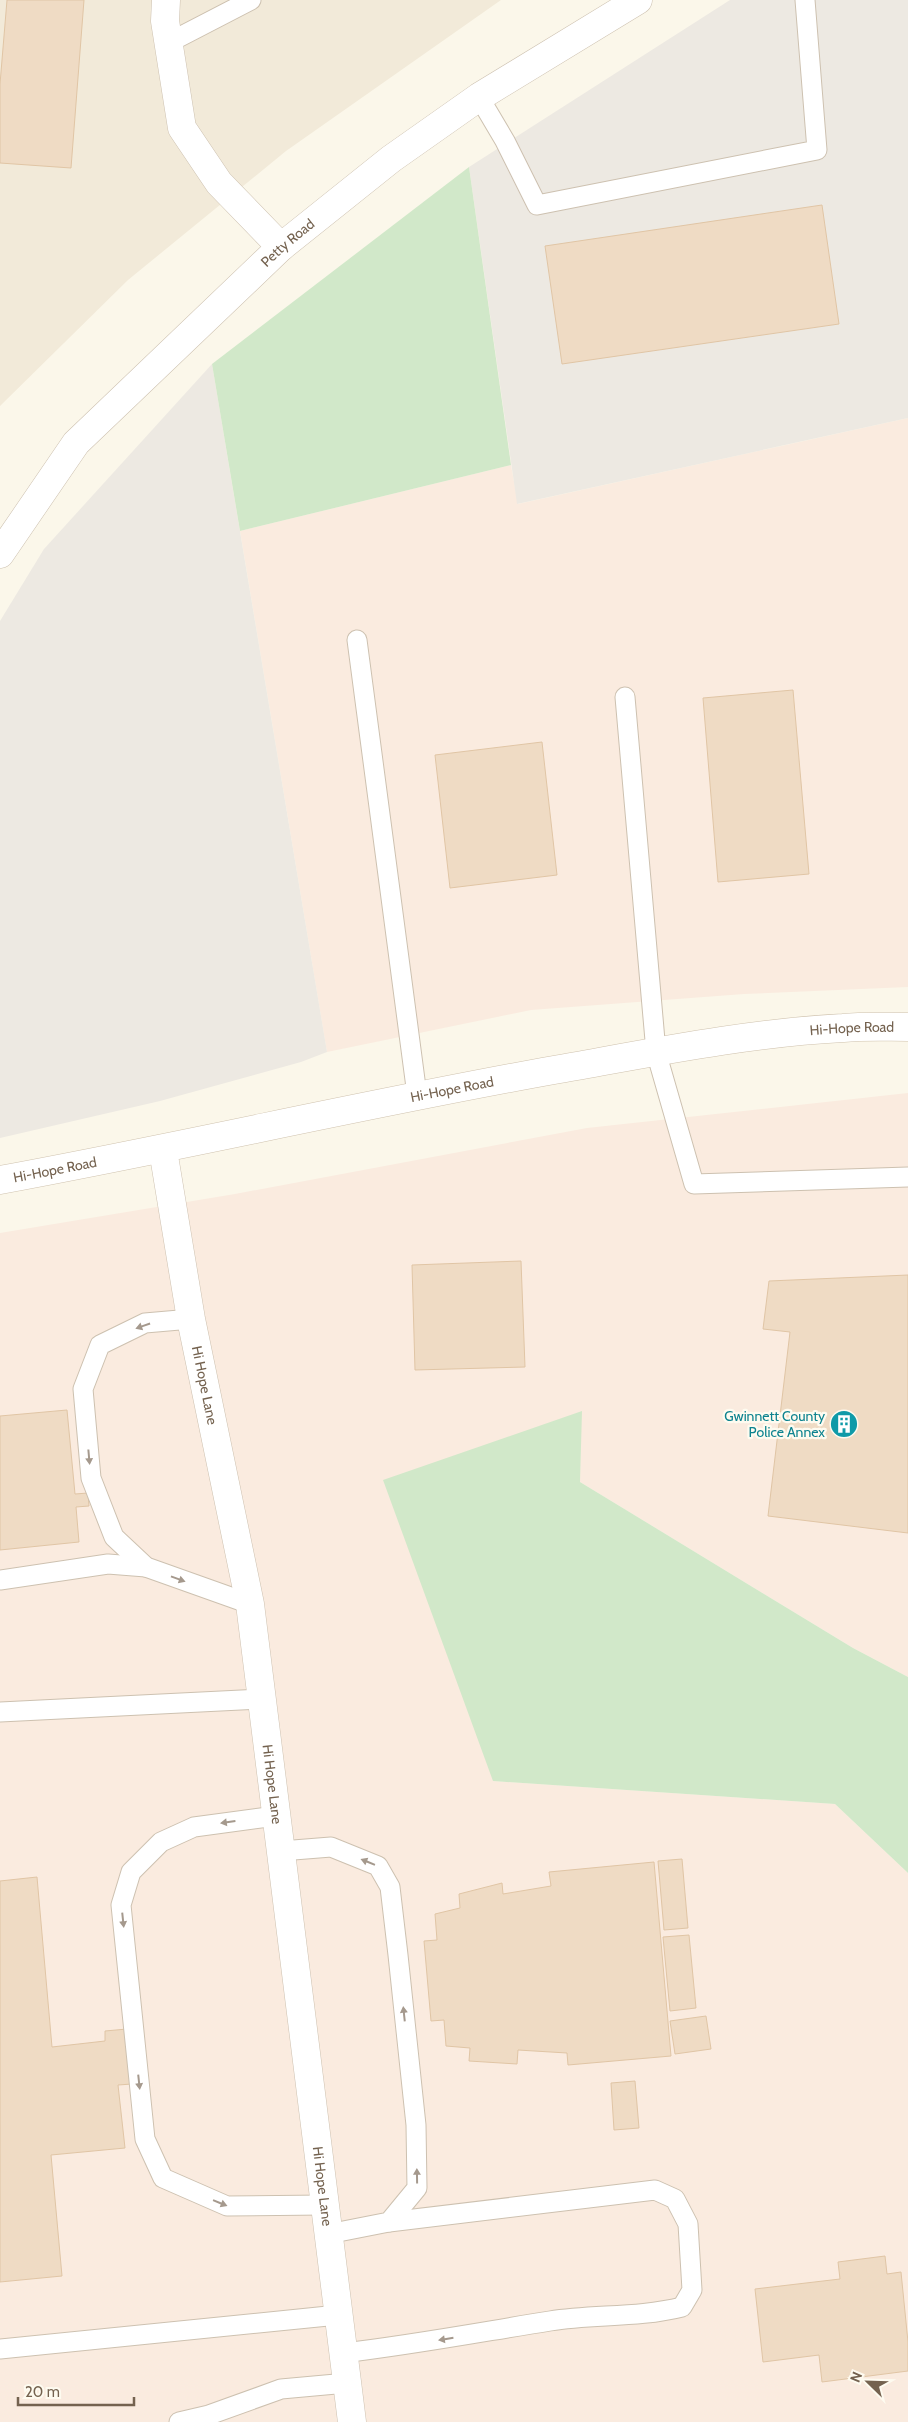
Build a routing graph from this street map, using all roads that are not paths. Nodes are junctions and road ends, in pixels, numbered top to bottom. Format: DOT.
graph roads {
  1 [pos="166,0"];
  2 [pos="251,0"];
  3 [pos="638,0"];
  4 [pos="806,0"];
  5 [pos="168,43"];
  6 [pos="479,97"];
  7 [pos="281,248"];
  8 [pos="0,554"];
  9 [pos="357,640"];
  10 [pos="625,697"];
  11 [pos="908,1027"];
  12 [pos="656,1052"];
  13 [pos="417,1095"];
  14 [pos="163,1150"];
  15 [pos="908,1177"];
  16 [pos="0,1180"];
  17 [pos="191,1319"];
  18 [pos="146,1567"];
  19 [pos="0,1580"];
  20 [pos="250,1604"];
  21 [pos="262,1700"];
  22 [pos="0,1712"];
  23 [pos="276,1816"];
  24 [pos="281,1851"];
  25 [pos="324,2205"];
  26 [pos="390,2222"];
  27 [pos="328,2234"];
  28 [pos="338,2315"];
  29 [pos="0,2349"];
  30 [pos="343,2353"];
  31 [pos="347,2383"];
  32 [pos="179,2422"];
  33 [pos="352,2422"];
  1 -- 5 [label="street"];
  2 -- 5 [label="lane"];
  3 -- 6 [label="street, Petty Road"];
  4 -- 6 [label="lane"];
  5 -- 7 [label="street"];
  6 -- 7 [label="street, Petty Road"];
  7 -- 8 [label="street, Petty Road"];
  9 -- 13 [label="lane"];
  10 -- 12 [label="lane"];
  11 -- 12 [label="street, Hi-Hope Road"];
  12 -- 13 [label="street, Hi-Hope Road"];
  12 -- 15 [label="lane"];
  13 -- 14 [label="street, Hi-Hope Road"];
  14 -- 16 [label="street, Hi-Hope Road"];
  14 -- 17 [label="street, Hi Hope Lane"];
  17 -- 18 [label="lane, one-way"];
  17 -- 20 [label="street, Hi Hope Lane"];
  18 -- 19 [label="lane"];
  18 -- 20 [label="lane, one-way"];
  20 -- 21 [label="street, Hi Hope Lane"];
  21 -- 22 [label="lane"];
  21 -- 23 [label="street, Hi Hope Lane"];
  23 -- 24 [label="street, Hi Hope Lane"];
  23 -- 25 [label="lane, one-way"];
  24 -- 25 [label="street, Hi Hope Lane"];
  26 -- 24 [label="lane, one-way"];
  25 -- 27 [label="street, Hi Hope Lane"];
  26 -- 27 [label="lane"];
  26 -- 30 [label="lane, one-way"];
  27 -- 28 [label="street, Hi Hope Lane"];
  28 -- 29 [label="lane"];
  28 -- 30 [label="street, Hi Hope Lane"];
  30 -- 31 [label="street, Hi Hope Lane"];
  31 -- 32 [label="lane"];
  31 -- 33 [label="street, Hi Hope Lane"];
}
